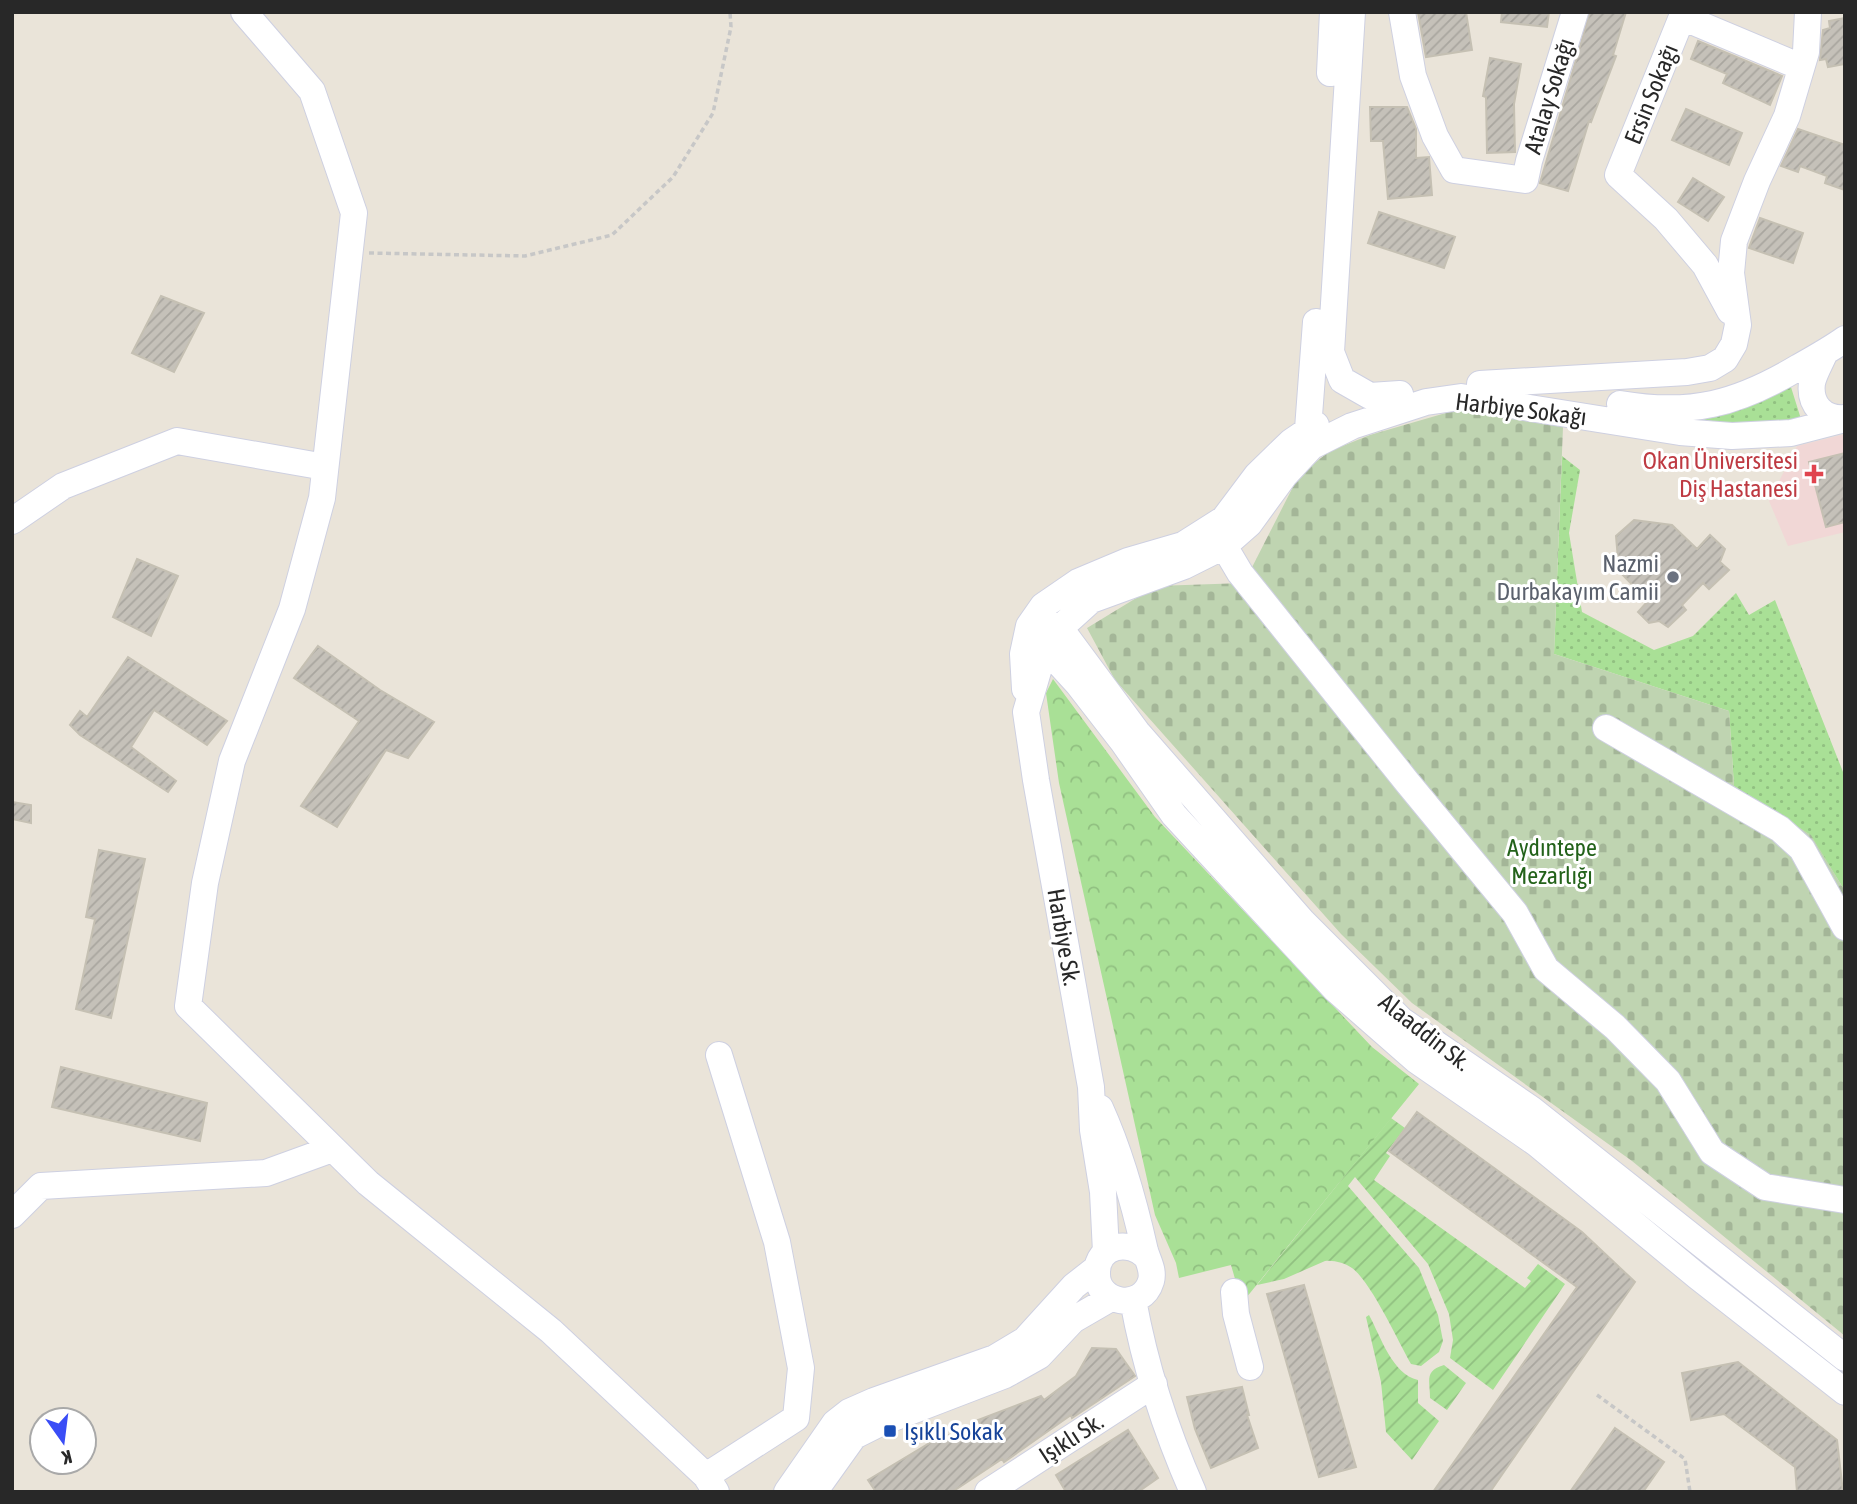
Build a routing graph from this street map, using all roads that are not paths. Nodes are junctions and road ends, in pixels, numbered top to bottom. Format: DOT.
graph roads {
  1 [pos="244,12"];
  2 [pos="1333,12"];
  3 [pos="1352,12"];
  4 [pos="1402,12"];
  5 [pos="1575,12"];
  6 [pos="1808,12"];
  7 [pos="1683,15"];
  8 [pos="1801,67"];
  9 [pos="1738,325"];
  10 [pos="1835,345"];
  11 [pos="1480,384"];
  12 [pos="1399,394"];
  13 [pos="1845,419"];
  14 [pos="1308,429"];
  15 [pos="325,467"];
  16 [pos="12,521"];
  17 [pos="1224,546"];
  18 [pos="1034,619"];
  19 [pos="1060,628"];
  20 [pos="1043,654"];
  21 [pos="1026,712"];
  22 [pos="1606,728"];
  23 [pos="1845,927"];
  24 [pos="719,1055"];
  25 [pos="1091,1087"];
  26 [pos="332,1149"];
  27 [pos="1845,1200"];
  28 [pos="12,1215"];
  29 [pos="1147,1257"];
  30 [pos="1689,1257"];
  31 [pos="1101,1260"];
  32 [pos="1234,1292"];
  33 [pos="1122,1299"];
  34 [pos="1845,1358"];
  35 [pos="1250,1367"];
  36 [pos="1154,1384"];
  37 [pos="1845,1392"];
  38 [pos="1021,1483"];
  39 [pos="711,1484"];
  40 [pos="787,1492"];
  41 [pos="814,1492"];
  42 [pos="988,1492"];
  43 [pos="1193,1492"];
  1 -- 15 [label="street"];
  2 -- 14 [label="street"];
  3 -- 12 [label="street"];
  4 -- 5 [label="street, Atalay Sokağı"];
  6 -- 8 [label="street, Harbiye Sokağı"];
  7 -- 8 [label="street"];
  7 -- 9 [label="street, Ersin Sokağı"];
  8 -- 9 [label="street, Harbiye Sokağı"];
  9 -- 11 [label="street, Harbiye Sokağı"];
  10 -- 11 [label="street, Harbiye Sokağı"];
  10 -- 13 [label="street"];
  11 -- 12 [label="street, Harbiye Sokağı"];
  12 -- 14 [label="street, Harbiye Sokağı"];
  13 -- 17 [label="street, Harbiye Sokağı"];
  14 -- 18 [label="street, Harbiye Sokağı"];
  15 -- 16 [label="street"];
  15 -- 26 [label="street"];
  17 -- 19 [label="street, Harbiye Sokağı"];
  17 -- 27 [label="street"];
  18 -- 19 [label="street"];
  18 -- 21 [label="street, Harbiye Sokağı"];
  19 -- 20 [label="street, Harbiye Sk."];
  19 -- 30 [label="street, Alaaddin Sk."];
  20 -- 21 [label="street, Harbiye Sk."];
  20 -- 30 [label="street, Alaaddin Sk."];
  21 -- 25 [label="street, Harbiye Sk."];
  22 -- 23 [label="street"];
  24 -- 39 [label="street"];
  25 -- 29 [label="street"];
  25 -- 31 [label="street, Harbiye Sk."];
  26 -- 28 [label="street"];
  26 -- 39 [label="street"];
  29 -- 31 [label="street"];
  29 -- 33 [label="street"];
  30 -- 34 [label="street"];
  30 -- 37 [label="street, Alaaddin Sk."];
  31 -- 33 [label="street"];
  31 -- 40 [label="street"];
  32 -- 35 [label="street"];
  33 -- 36 [label="street"];
  33 -- 41 [label="street"];
  36 -- 38 [label="street, Işıklı Sk."];
  36 -- 43 [label="street"];
  38 -- 42 [label="street, Işıklı Sk."];
}
